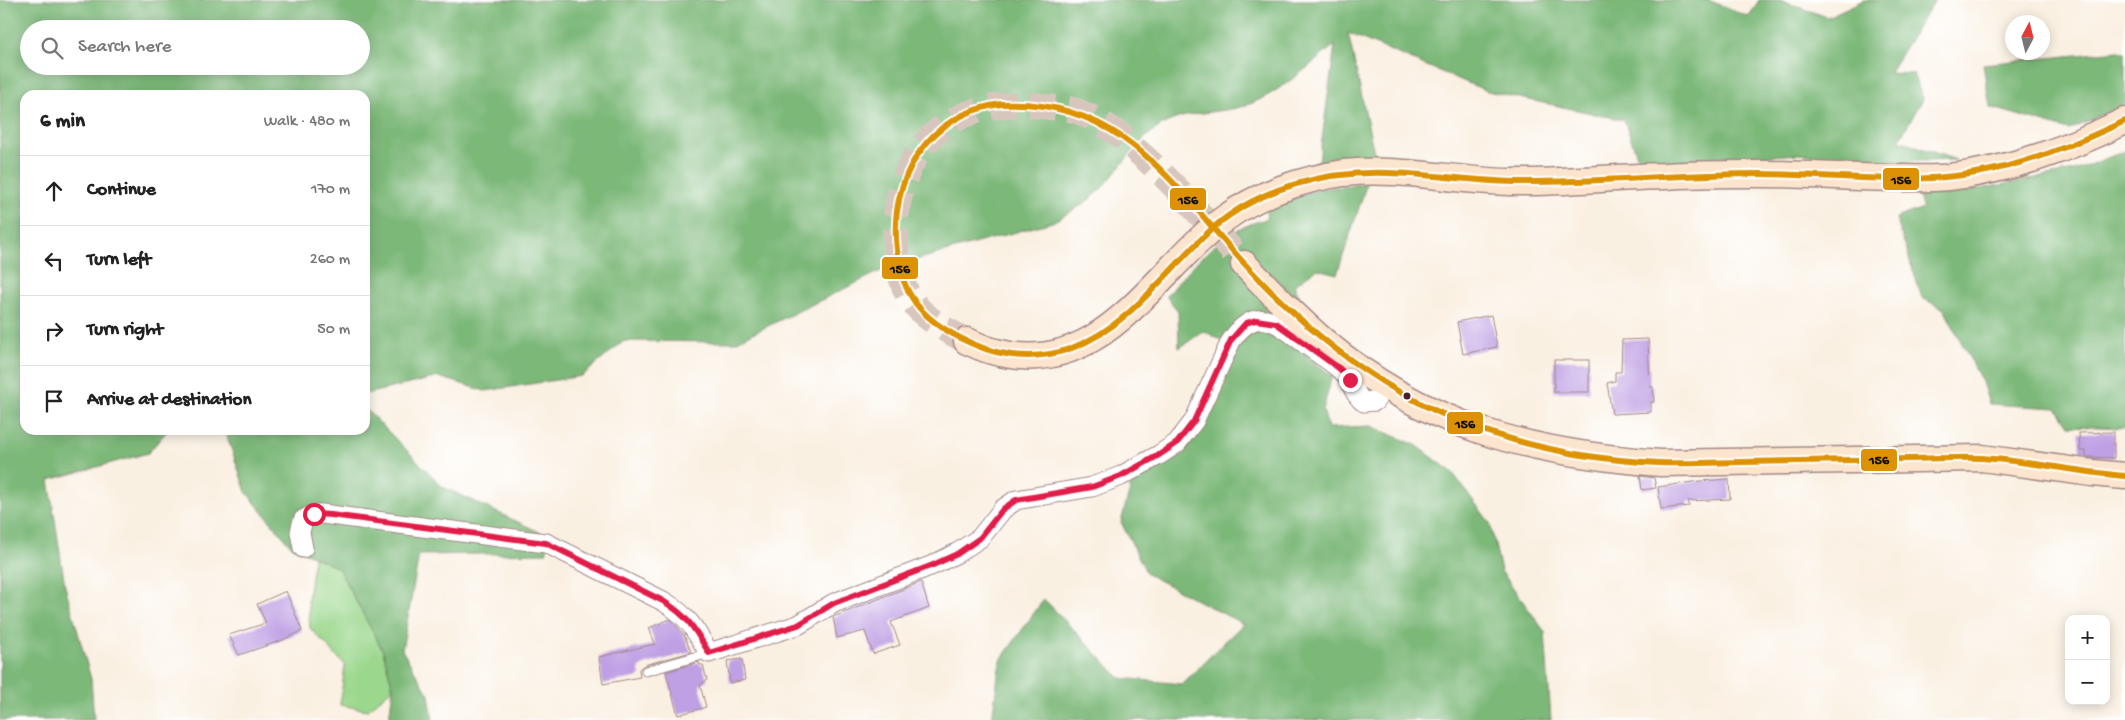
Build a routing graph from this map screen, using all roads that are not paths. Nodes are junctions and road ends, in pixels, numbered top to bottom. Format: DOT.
graph roads {
  1 [pos="2125,121"];
  2 [pos="1244,264"];
  3 [pos="967,342"];
  4 [pos="1385,386"];
  5 [pos="2125,476"];
  6 [pos="303,548"];
  7 [pos="709,653"];
  8 [pos="646,672"];
  1 -- 3 [label="main road"];
  2 -- 4 [label="main road"];
  4 -- 5 [label="main road"];
  4 -- 7 [label="street"];
  6 -- 7 [label="street"];
  7 -- 8 [label="lane"];
}
